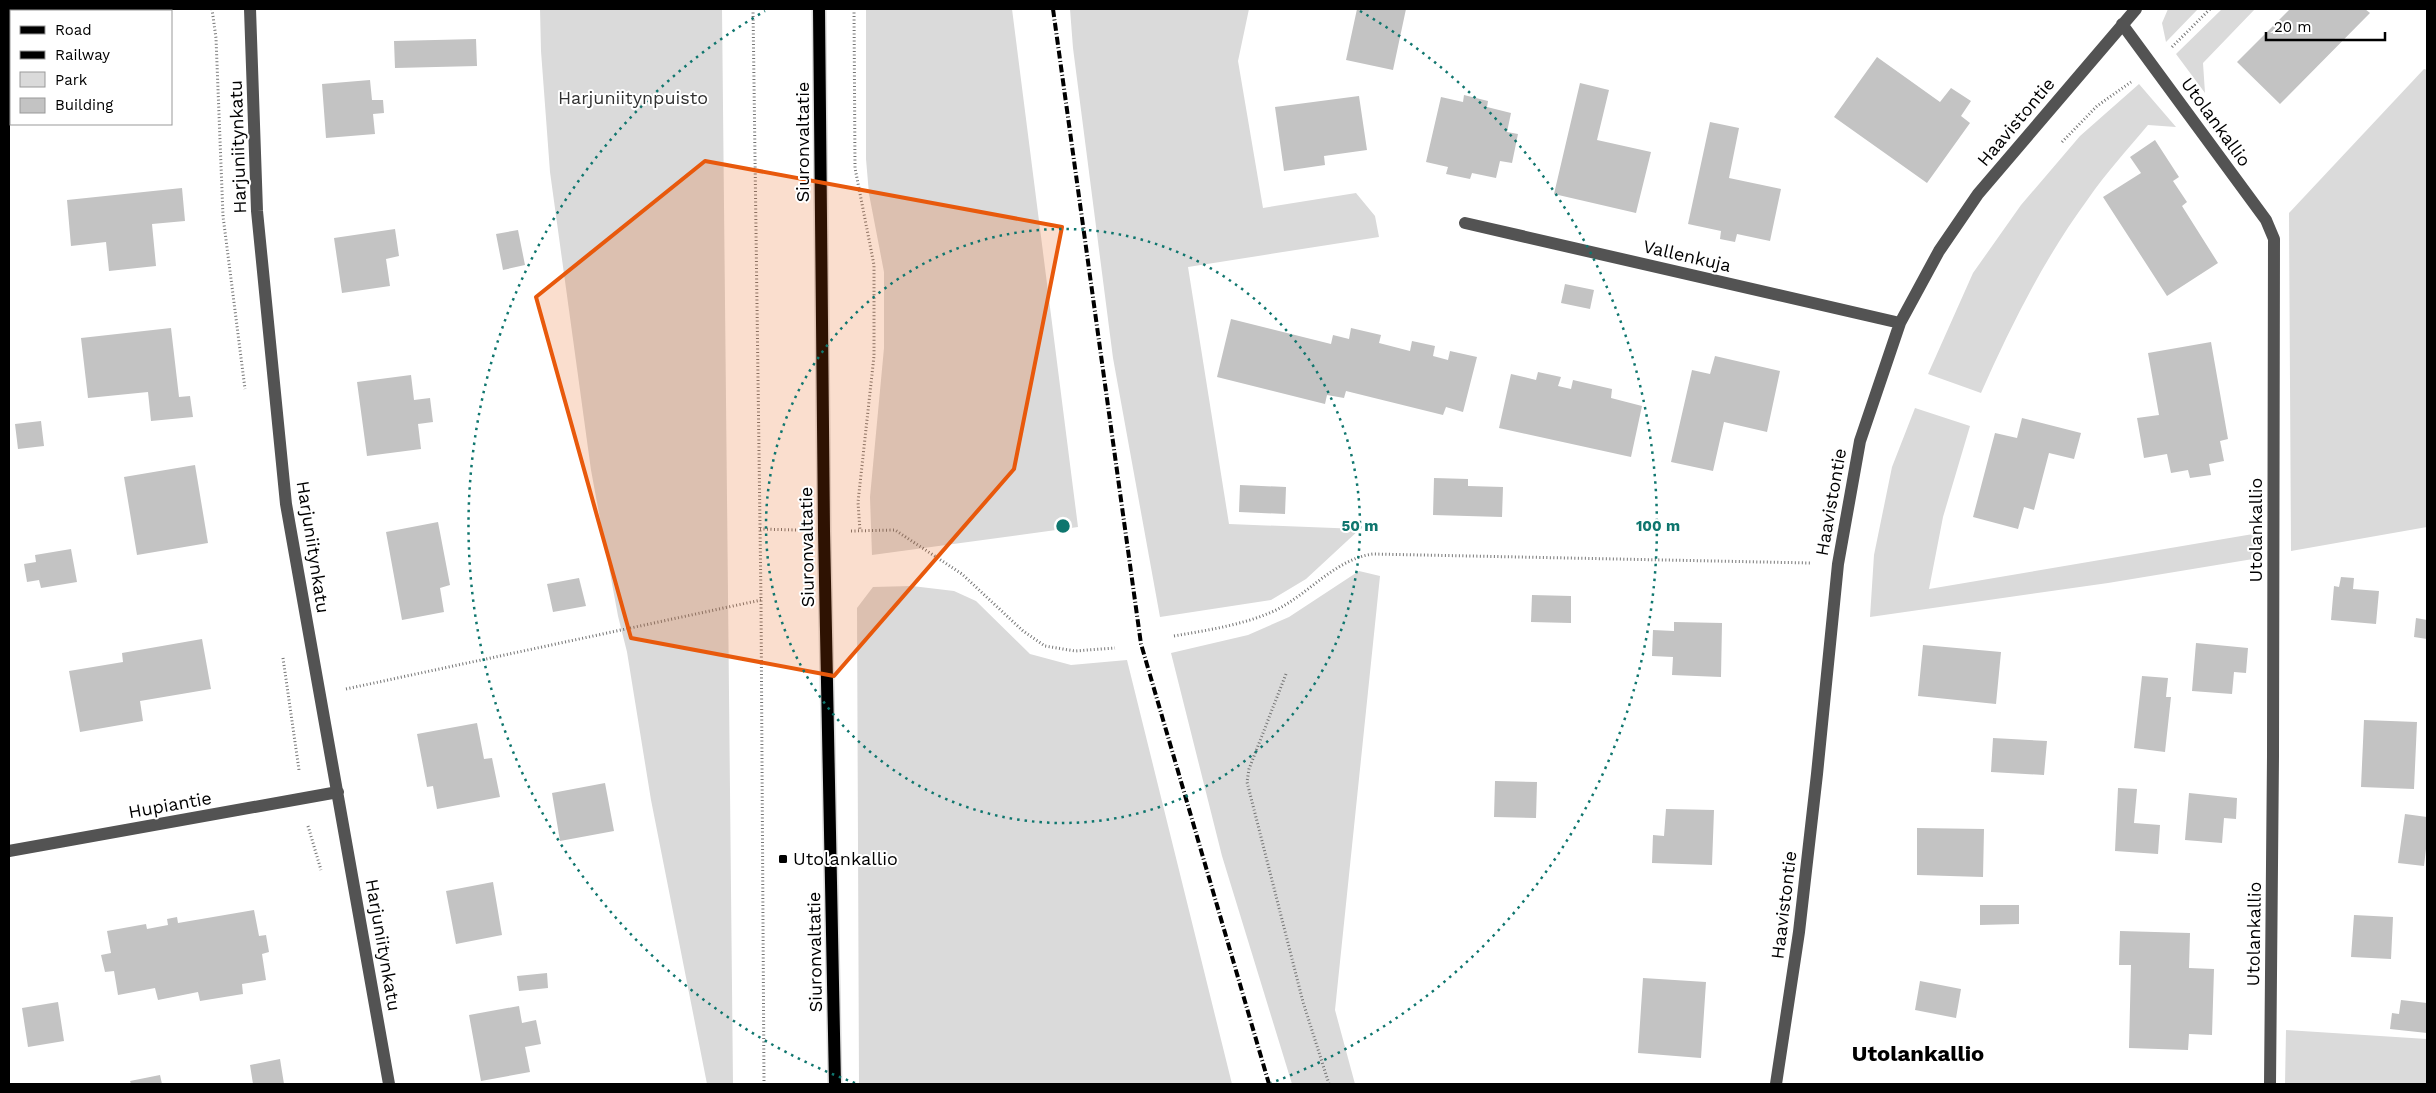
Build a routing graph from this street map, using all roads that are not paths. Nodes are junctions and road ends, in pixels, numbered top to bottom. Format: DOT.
graph roads {
  1 [pos="250,9"];
  2 [pos="820,9"];
  3 [pos="2136,9"];
  4 [pos="2122,24"];
  5 [pos="1465,224"];
  6 [pos="1900,323"];
  7 [pos="338,792"];
  8 [pos="9,851"];
  9 [pos="389,1084"];
  10 [pos="835,1084"];
  11 [pos="1776,1084"];
  12 [pos="2270,1084"];
  1 -- 7 [label="street, Harjuniitynkatu"];
  2 -- 10 [label="main road, Siuronvaltatie"];
  3 -- 4 [label="street, Haavistontie"];
  4 -- 6 [label="street, Haavistontie"];
  4 -- 12 [label="street, Utolankallio"];
  5 -- 6 [label="street, Vallenkuja"];
  6 -- 11 [label="street, Haavistontie"];
  7 -- 8 [label="street, Hupiantie"];
  7 -- 9 [label="street, Harjuniitynkatu"];
}
